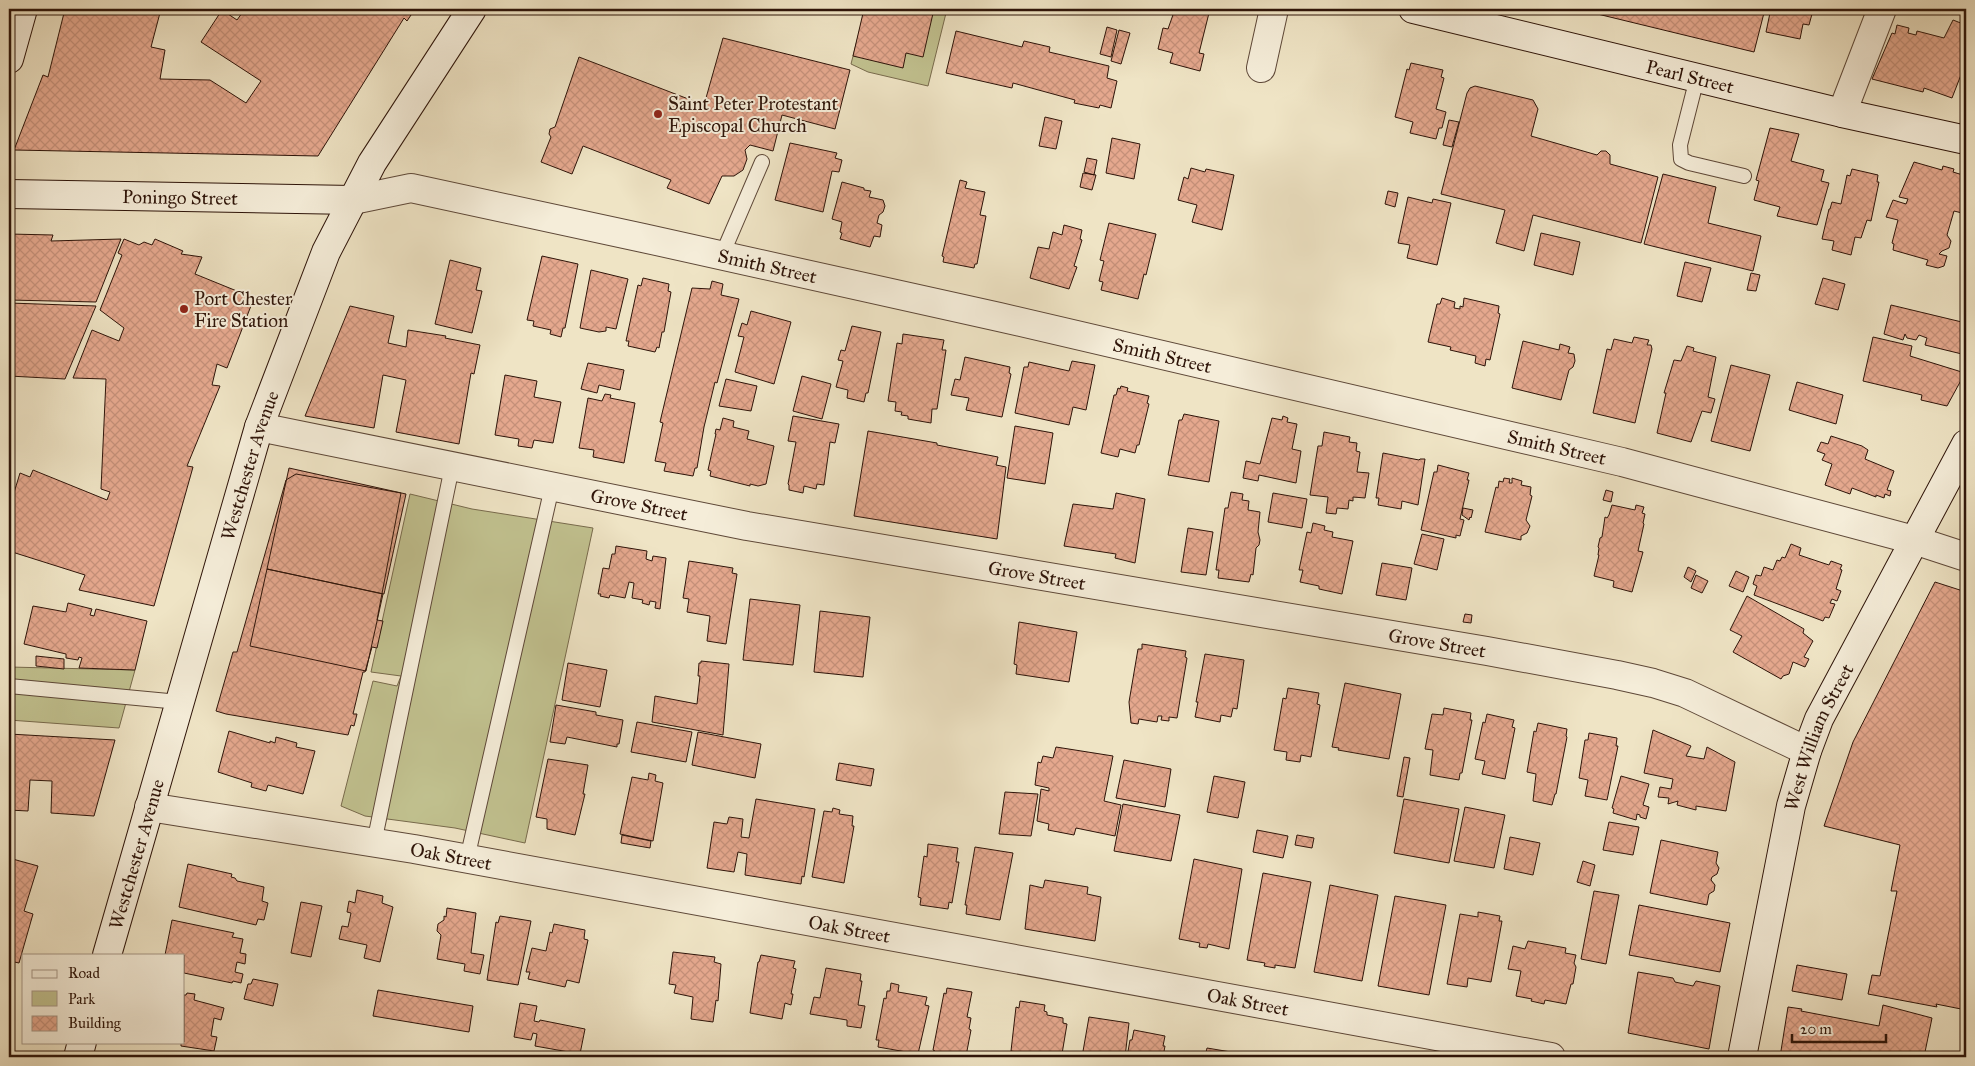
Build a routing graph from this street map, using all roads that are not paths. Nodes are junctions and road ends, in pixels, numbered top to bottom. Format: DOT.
graph roads {
  1 [pos="23,9"];
  2 [pos="472,9"];
  3 [pos="1274,9"];
  4 [pos="1413,9"];
  5 [pos="1882,9"];
  6 [pos="9,59"];
  7 [pos="1261,68"];
  8 [pos="1697,78"];
  9 [pos="1842,112"];
  10 [pos="1966,140"];
  11 [pos="762,162"];
  12 [pos="1744,176"];
  13 [pos="9,194"];
  14 [pos="353,200"];
  15 [pos="722,255"];
  16 [pos="259,427"];
  17 [pos="1966,444"];
  18 [pos="452,467"];
  19 [pos="552,486"];
  20 [pos="1914,540"];
  21 [pos="1966,557"];
  22 [pos="9,686"];
  23 [pos="179,702"];
  24 [pos="1807,751"];
  25 [pos="148,807"];
  26 [pos="374,843"];
  27 [pos="467,859"];
  28 [pos="107,954"];
  29 [pos="81,1044"];
  30 [pos="78,1057"];
  31 [pos="1551,1057"];
  32 [pos="1742,1057"];
  1 -- 6 [label="street"];
  2 -- 14 [label="street, Westchester Avenue"];
  3 -- 7 [label="street"];
  4 -- 8 [label="street, Pearl Street"];
  5 -- 9 [label="street"];
  8 -- 9 [label="street, Pearl Street"];
  8 -- 12 [label="lane"];
  9 -- 10 [label="street, Pearl Street"];
  11 -- 15 [label="lane"];
  13 -- 14 [label="street, Poningo Street"];
  14 -- 15 [label="street, Smith Street"];
  14 -- 16 [label="street, Westchester Avenue"];
  15 -- 20 [label="street, Smith Street"];
  16 -- 18 [label="street, Grove Street"];
  16 -- 23 [label="street, Westchester Avenue"];
  17 -- 20 [label="street, West William Street"];
  18 -- 19 [label="street, Grove Street"];
  18 -- 26 [label="lane"];
  19 -- 24 [label="street, Grove Street"];
  19 -- 27 [label="lane"];
  20 -- 21 [label="street, Smith Street"];
  20 -- 24 [label="street, West William Street"];
  22 -- 23 [label="lane"];
  23 -- 25 [label="street, Westchester Avenue"];
  24 -- 32 [label="street, West William Street"];
  25 -- 26 [label="street, Oak Street"];
  25 -- 28 [label="street, Westchester Avenue"];
  26 -- 27 [label="street, Oak Street"];
  27 -- 31 [label="street, Oak Street"];
  29 -- 30 [label="street"];
}
